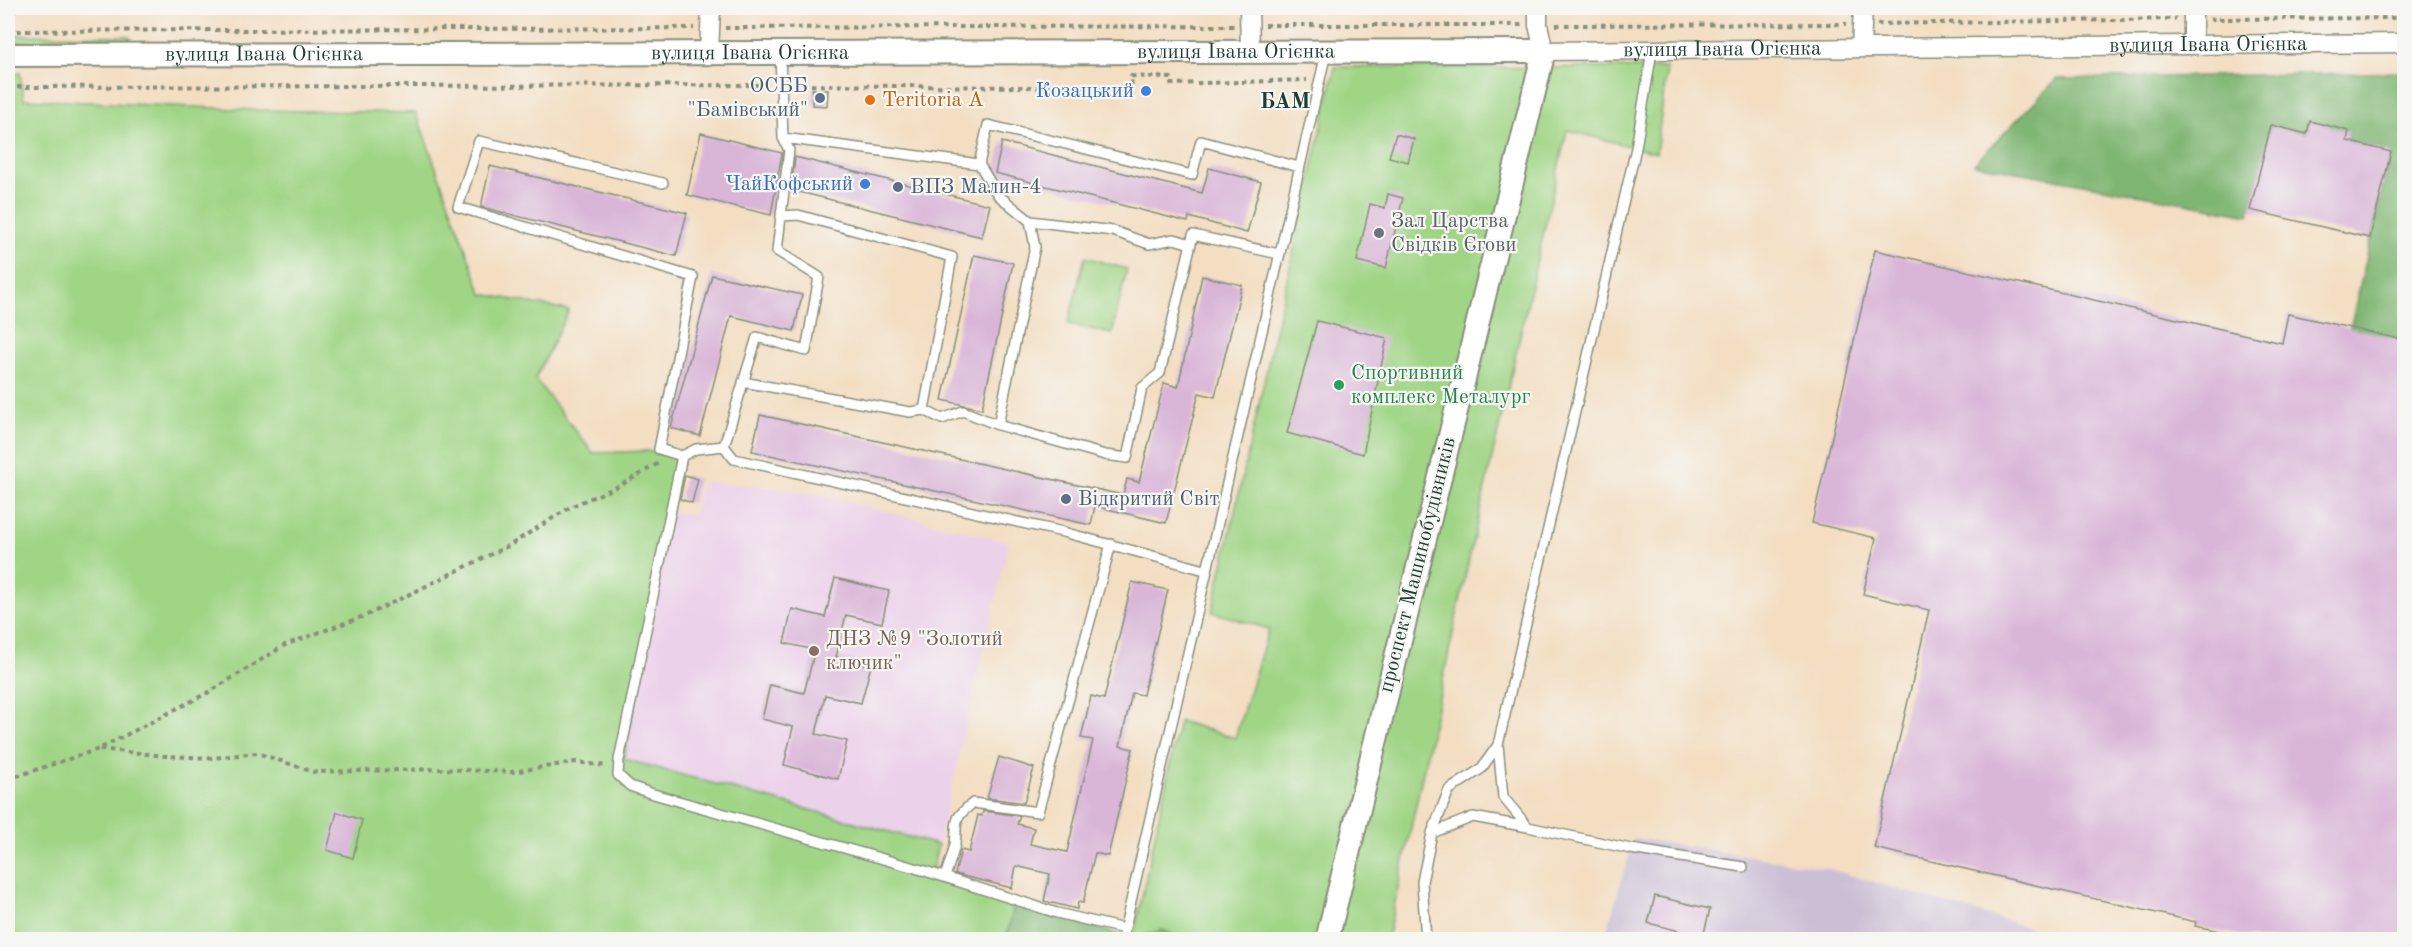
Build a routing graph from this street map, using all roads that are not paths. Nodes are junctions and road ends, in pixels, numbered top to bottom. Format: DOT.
graph roads {
  1 [pos="711,8"];
  2 [pos="2193,13"];
  3 [pos="1249,16"];
  4 [pos="1538,16"];
  5 [pos="1862,16"];
  6 [pos="2404,43"];
  7 [pos="2193,44"];
  8 [pos="1861,47"];
  9 [pos="1250,51"];
  10 [pos="1327,51"];
  11 [pos="1544,51"];
  12 [pos="1652,51"];
  13 [pos="709,52"];
  14 [pos="780,52"];
  15 [pos="69,54"];
  16 [pos="8,55"];
  17 [pos="8,65"];
  18 [pos="783,138"];
  19 [pos="979,164"];
  20 [pos="1299,168"];
  21 [pos="663,183"];
  22 [pos="781,216"];
  23 [pos="1030,221"];
  24 [pos="1191,244"];
  25 [pos="1279,254"];
  26 [pos="743,382"];
  27 [pos="924,410"];
  28 [pos="998,425"];
  29 [pos="724,446"];
  30 [pos="682,456"];
  31 [pos="1111,544"];
  32 [pos="1205,570"];
  33 [pos="1498,745"];
  34 [pos="1528,827"];
  35 [pos="1432,833"];
  36 [pos="1743,867"];
  37 [pos="945,877"];
  38 [pos="1124,929"];
  39 [pos="1122,939"];
  40 [pos="1327,939"];
  41 [pos="1426,939"];
  1 -- 13 [label="street"];
  2 -- 7 [label="street"];
  3 -- 9 [label="street"];
  4 -- 11 [label="street"];
  5 -- 8 [label="street"];
  6 -- 7 [label="street, вулиця Івана Огієнка"];
  7 -- 8 [label="street, вулиця Івана Огієнка"];
  8 -- 12 [label="street, вулиця Івана Огієнка"];
  9 -- 10 [label="street, вулиця Івана Огієнка"];
  9 -- 14 [label="street, вулиця Івана Огієнка"];
  10 -- 11 [label="street, вулиця Івана Огієнка"];
  10 -- 20 [label="lane"];
  11 -- 12 [label="street, вулиця Івана Огієнка"];
  11 -- 40 [label="street, проспект Машинобудівників"];
  12 -- 33 [label="lane"];
  13 -- 14 [label="street, вулиця Івана Огієнка"];
  13 -- 15 [label="street, вулиця Івана Огієнка"];
  14 -- 18 [label="lane"];
  15 -- 16 [label="street"];
  15 -- 17 [label="street"];
  18 -- 19 [label="lane"];
  18 -- 22 [label="lane"];
  19 -- 20 [label="lane"];
  19 -- 23 [label="lane"];
  20 -- 25 [label="lane"];
  21 -- 30 [label="lane"];
  22 -- 26 [label="lane"];
  22 -- 27 [label="lane"];
  23 -- 24 [label="lane"];
  23 -- 28 [label="lane"];
  24 -- 25 [label="lane"];
  24 -- 28 [label="lane"];
  25 -- 32 [label="lane"];
  26 -- 27 [label="lane"];
  26 -- 29 [label="lane"];
  27 -- 28 [label="lane"];
  29 -- 30 [label="lane"];
  29 -- 31 [label="lane"];
  30 -- 37 [label="lane"];
  31 -- 32 [label="lane"];
  31 -- 37 [label="lane"];
  32 -- 38 [label="lane"];
  33 -- 34 [label="lane"];
  33 -- 35 [label="lane"];
  34 -- 35 [label="lane"];
  34 -- 36 [label="lane"];
  35 -- 41 [label="lane"];
  37 -- 38 [label="lane"];
  38 -- 39 [label="lane"];
}
